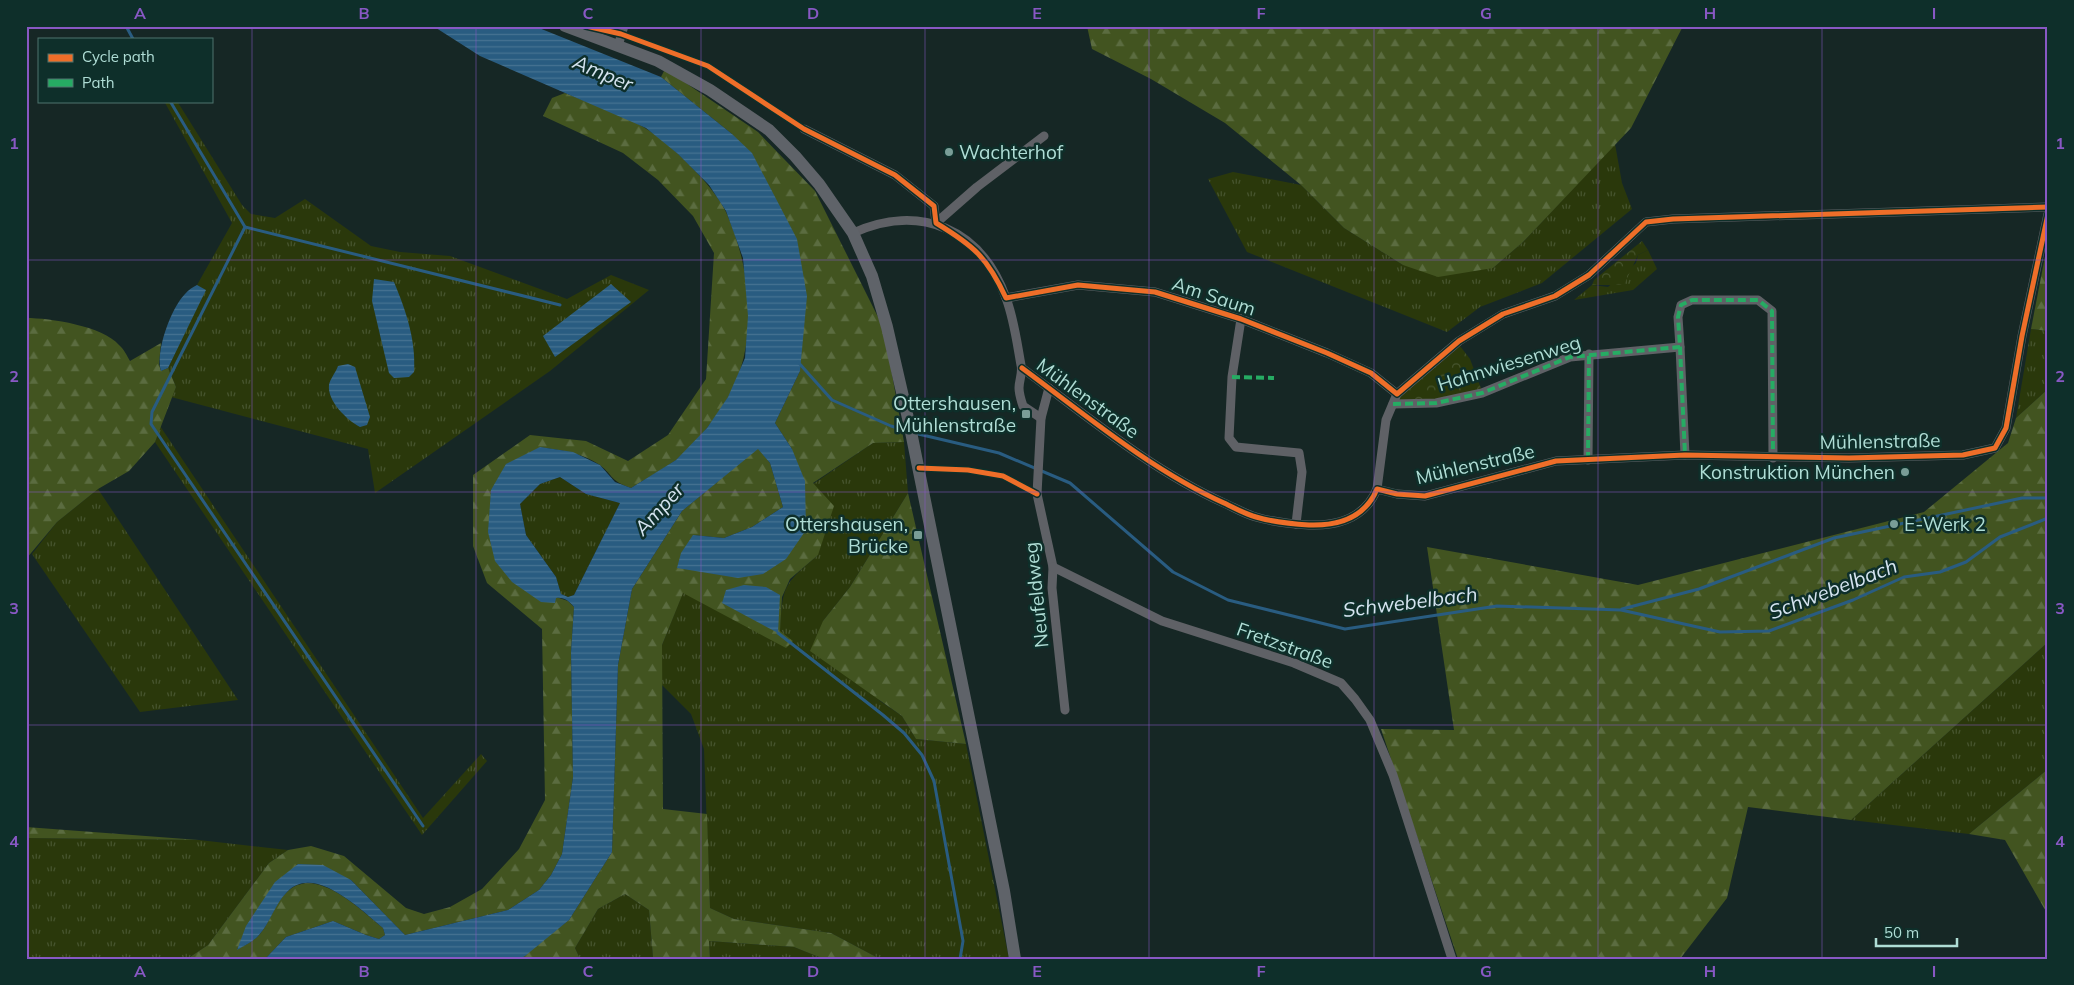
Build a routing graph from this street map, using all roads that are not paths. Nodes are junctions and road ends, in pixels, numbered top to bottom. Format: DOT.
graph roads {
  1 [pos="565,26"];
  2 [pos="624,26"];
  3 [pos="618,46"];
  4 [pos="804,128"];
  5 [pos="1044,136"];
  6 [pos="2048,207"];
  7 [pos="2048,214"];
  8 [pos="936,223"];
  9 [pos="853,233"];
  10 [pos="1006,298"];
  11 [pos="1240,319"];
  12 [pos="1680,347"];
  13 [pos="1589,354"];
  14 [pos="1022,368"];
  15 [pos="1049,388"];
  16 [pos="1397,394"];
  17 [pos="1393,404"];
  18 [pos="1041,418"];
  19 [pos="1685,455"];
  20 [pos="1773,458"];
  21 [pos="1588,460"];
  22 [pos="1377,489"];
  23 [pos="1296,524"];
  24 [pos="1053,567"];
  25 [pos="1065,710"];
  26 [pos="1015,959"];
  27 [pos="1452,959"];
  1 -- 3 [label="main road"];
  2 -- 3 [label="street"];
  3 -- 9 [label="main road"];
  4 -- 8 [label="street"];
  5 -- 8 [label="street"];
  6 -- 16 [label="street"];
  7 -- 20 [label="street, Mühlenstraße"];
  8 -- 9 [label="street, Mühlenstraße"];
  8 -- 10 [label="street, Mühlenstraße"];
  9 -- 26 [label="main road"];
  10 -- 11 [label="street, Am Saum"];
  10 -- 14 [label="street, Mühlenstraße"];
  11 -- 16 [label="street, Am Saum"];
  11 -- 23 [label="street"];
  12 -- 13 [label="street, Hahnwiesenweg"];
  12 -- 19 [label="street"];
  12 -- 20 [label="street"];
  13 -- 17 [label="street, Hahnwiesenweg"];
  13 -- 21 [label="street"];
  14 -- 15 [label="street, Mühlenstraße"];
  14 -- 18 [label="street"];
  15 -- 18 [label="street, Neufeldweg"];
  15 -- 23 [label="street, Mühlenstraße"];
  16 -- 17 [label="street"];
  17 -- 22 [label="street"];
  18 -- 24 [label="street, Neufeldweg"];
  19 -- 20 [label="street, Mühlenstraße"];
  19 -- 21 [label="street, Mühlenstraße"];
  21 -- 22 [label="street, Mühlenstraße"];
  22 -- 23 [label="street, Mühlenstraße"];
  24 -- 25 [label="street, Neufeldweg"];
  24 -- 27 [label="street, Fretzstraße"];
}
